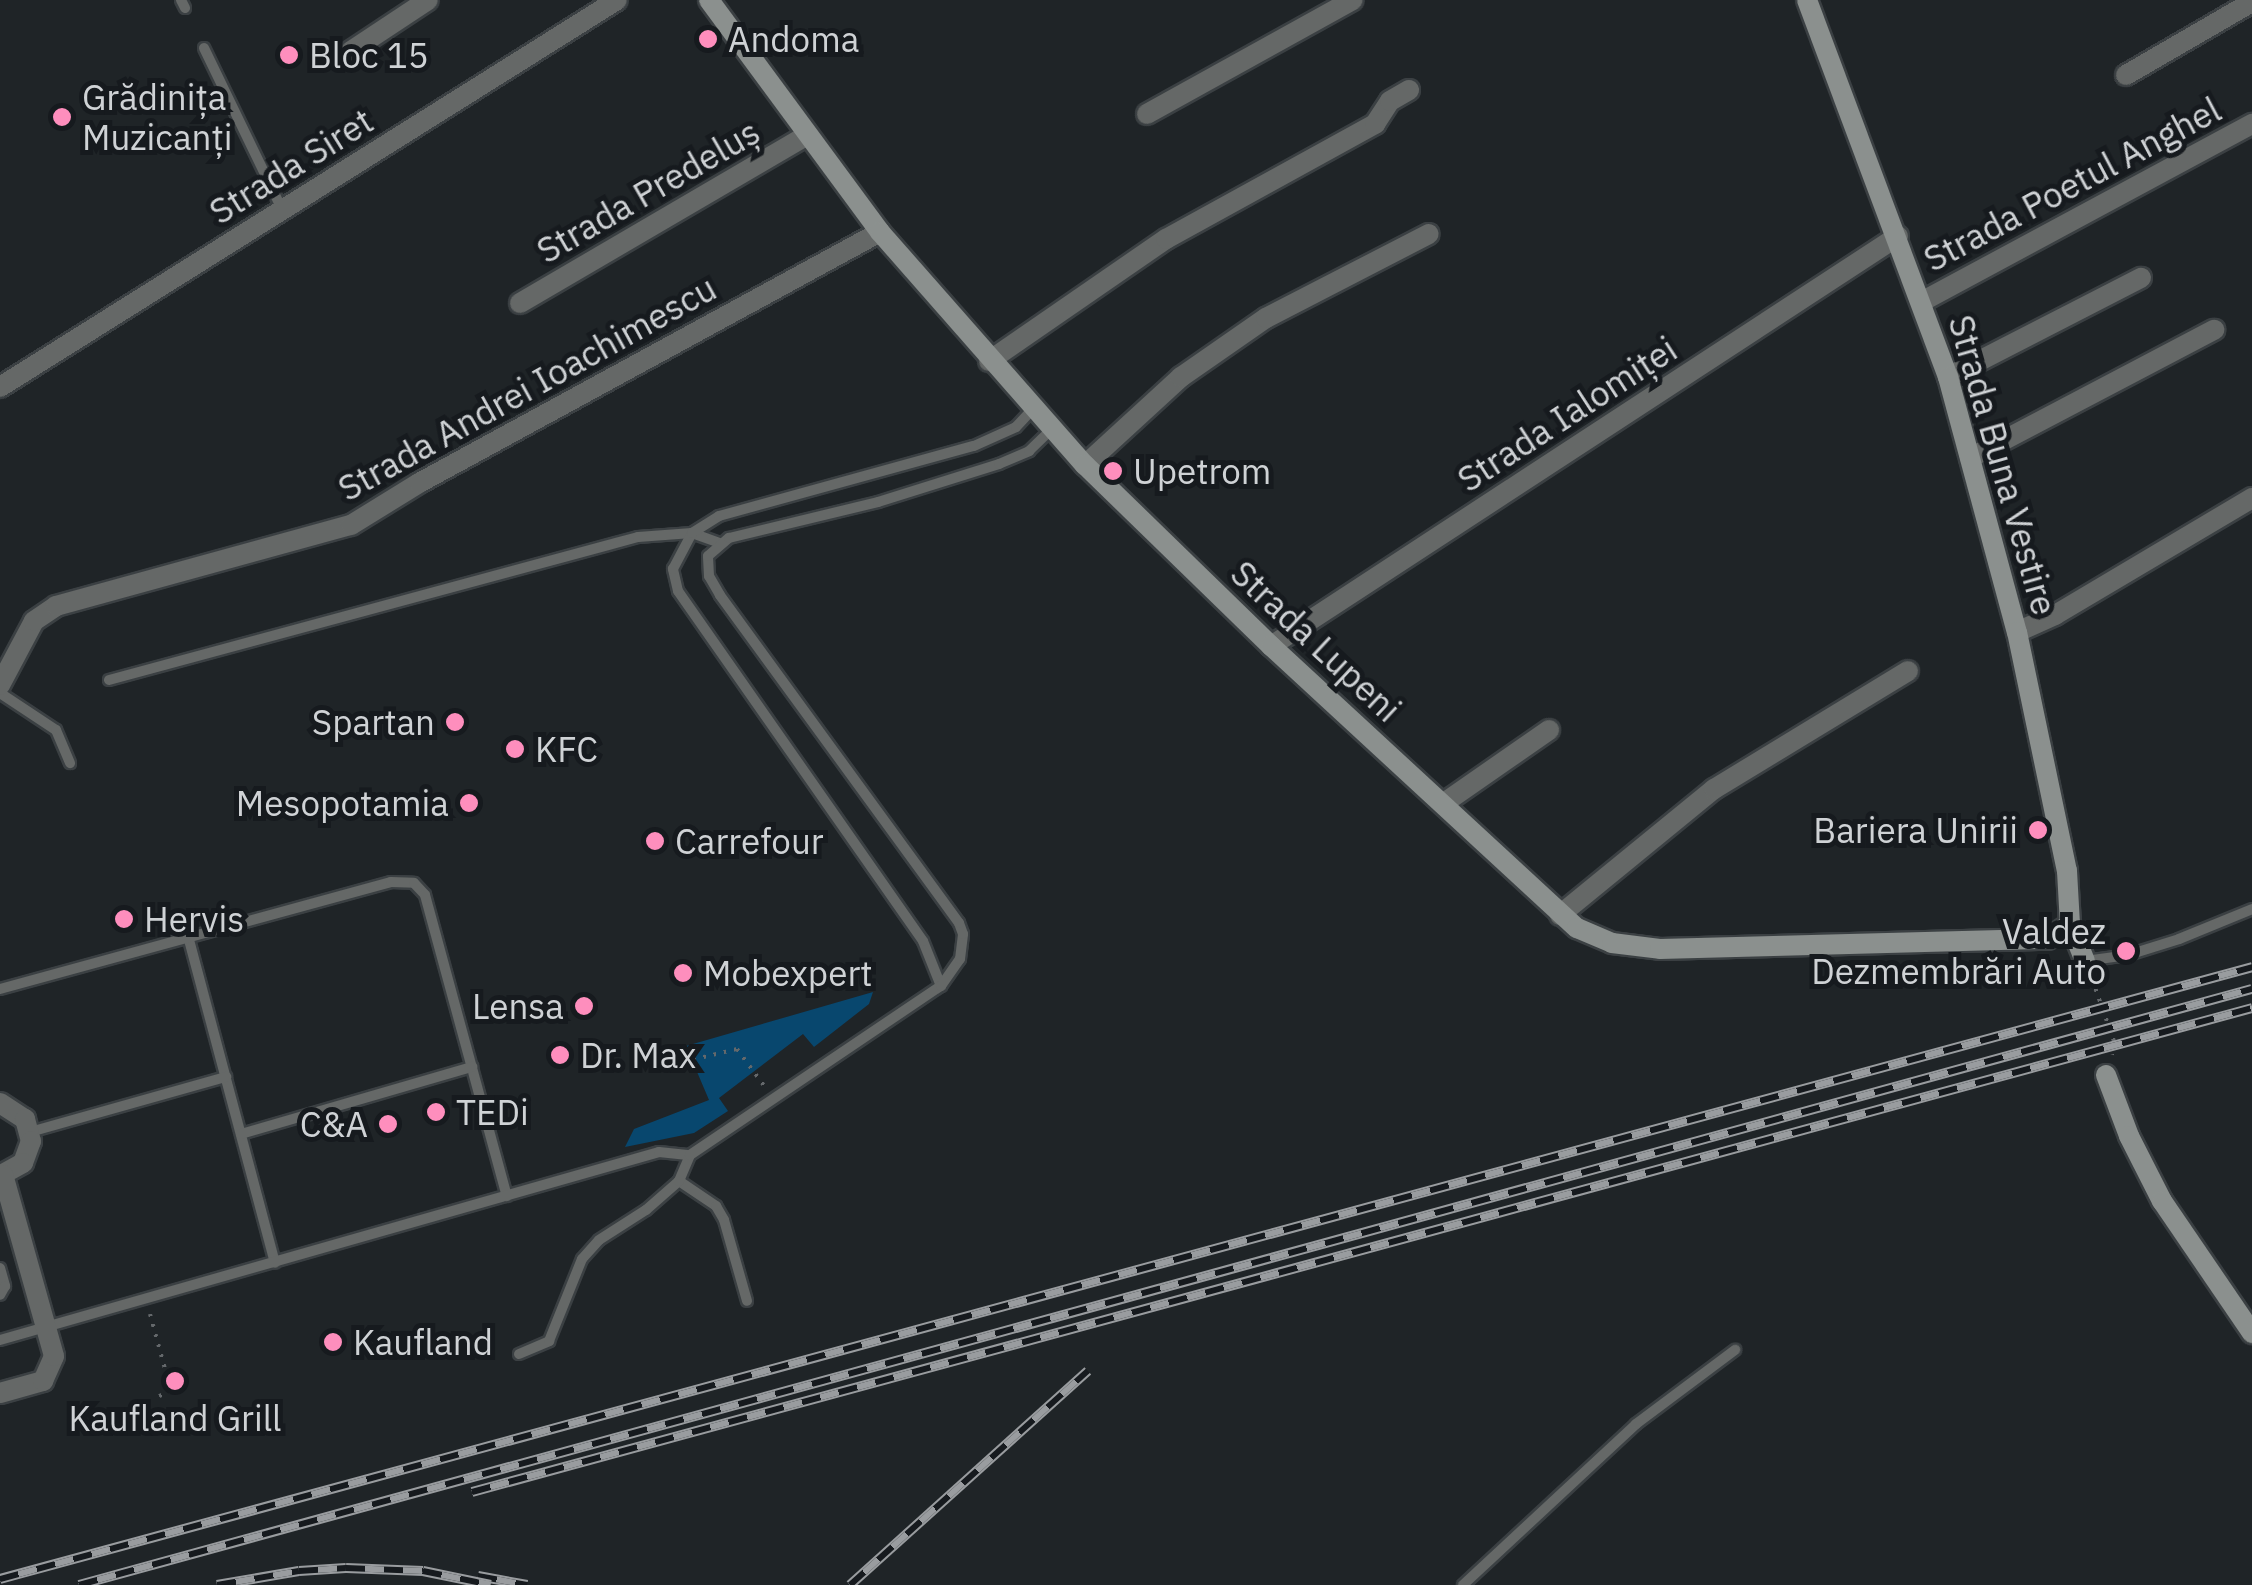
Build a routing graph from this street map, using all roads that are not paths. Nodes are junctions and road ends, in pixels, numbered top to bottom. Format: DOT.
graph roads {
  1 [pos="428,0"];
  2 [pos="617,0"];
  3 [pos="708,0"];
  4 [pos="1353,0"];
  5 [pos="1808,0"];
  6 [pos="2252,2"];
  7 [pos="204,48"];
  8 [pos="351,51"];
  9 [pos="2126,75"];
  10 [pos="1409,90"];
  11 [pos="1146,114"];
  12 [pos="2252,124"];
  13 [pos="808,135"];
  14 [pos="282,209"];
  15 [pos="880,232"];
  16 [pos="1429,234"];
  17 [pos="1898,236"];
  18 [pos="2141,278"];
  19 [pos="520,302"];
  20 [pos="1924,302"];
  21 [pos="2214,330"];
  22 [pos="990,360"];
  23 [pos="1948,377"];
  24 [pos="0,388"];
  25 [pos="1033,409"];
  26 [pos="1052,429"];
  27 [pos="1970,458"];
  28 [pos="1086,465"];
  29 [pos="2252,498"];
  30 [pos="692,534"];
  31 [pos="719,543"];
  32 [pos="2017,632"];
  33 [pos="1271,646"];
  34 [pos="1908,671"];
  35 [pos="110,680"];
  36 [pos="0,689"];
  37 [pos="1549,730"];
  38 [pos="70,763"];
  39 [pos="1444,803"];
  40 [pos="2252,909"];
  41 [pos="1560,915"];
  42 [pos="2070,924"];
  43 [pos="188,936"];
  44 [pos="2084,961"];
  45 [pos="942,986"];
  46 [pos="0,988"];
  47 [pos="472,1067"];
  48 [pos="2106,1075"];
  49 [pos="226,1077"];
  50 [pos="0,1103"];
  51 [pos="30,1132"];
  52 [pos="240,1134"];
  53 [pos="690,1155"];
  54 [pos="1,1176"];
  55 [pos="679,1181"];
  56 [pos="507,1196"];
  57 [pos="275,1263"];
  58 [pos="0,1268"];
  59 [pos="0,1295"];
  60 [pos="747,1302"];
  61 [pos="46,1328"];
  62 [pos="2252,1332"];
  63 [pos="0,1340"];
  64 [pos="1735,1350"];
  65 [pos="519,1354"];
  66 [pos="0,1393"];
  67 [pos="1463,1585"];
  1 -- 8 [label="street"];
  2 -- 14 [label="street, Strada Siret"];
  3 -- 13 [label="street, Strada Lupeni"];
  4 -- 11 [label="street"];
  5 -- 17 [label="street, Strada Buna Vestire"];
  6 -- 9 [label="street"];
  7 -- 14 [label="lane"];
  10 -- 22 [label="street"];
  12 -- 20 [label="street, Strada Poetul Anghel"];
  13 -- 15 [label="street, Strada Lupeni"];
  13 -- 19 [label="street, Strada Predeluș"];
  14 -- 24 [label="street, Strada Siret"];
  15 -- 22 [label="street, Strada Lupeni"];
  15 -- 36 [label="street, Strada Andrei Ioachimescu"];
  16 -- 28 [label="street"];
  17 -- 20 [label="street, Strada Buna Vestire"];
  17 -- 33 [label="street, Strada Ialomiței"];
  18 -- 23 [label="street"];
  20 -- 23 [label="street, Strada Buna Vestire"];
  21 -- 27 [label="street"];
  22 -- 25 [label="street, Strada Lupeni"];
  23 -- 27 [label="street, Strada Buna Vestire"];
  25 -- 26 [label="street, Strada Lupeni"];
  25 -- 30 [label="lane"];
  26 -- 28 [label="street, Strada Lupeni"];
  26 -- 31 [label="lane"];
  27 -- 32 [label="street, Strada Buna Vestire"];
  28 -- 33 [label="street, Strada Lupeni"];
  29 -- 32 [label="street"];
  30 -- 31 [label="lane"];
  30 -- 35 [label="lane"];
  30 -- 45 [label="lane"];
  31 -- 45 [label="lane"];
  32 -- 42 [label="street, Strada Buna Vestire"];
  33 -- 39 [label="street, Strada Lupeni"];
  34 -- 41 [label="street"];
  36 -- 38 [label="lane"];
  37 -- 39 [label="street"];
  39 -- 41 [label="street, Strada Lupeni"];
  40 -- 44 [label="lane"];
  41 -- 42 [label="street, Strada Lupeni"];
  42 -- 44 [label="street, Strada Buna Vestire"];
  43 -- 46 [label="lane"];
  43 -- 47 [label="lane"];
  43 -- 49 [label="lane"];
  45 -- 53 [label="lane"];
  47 -- 52 [label="lane"];
  47 -- 56 [label="lane"];
  48 -- 62 [label="street"];
  49 -- 51 [label="lane"];
  49 -- 52 [label="lane"];
  50 -- 51 [label="street"];
  51 -- 54 [label="street"];
  52 -- 57 [label="lane"];
  53 -- 55 [label="lane"];
  53 -- 56 [label="lane"];
  54 -- 61 [label="street"];
  55 -- 60 [label="lane"];
  55 -- 65 [label="lane"];
  56 -- 57 [label="lane"];
  57 -- 61 [label="lane"];
  58 -- 59 [label="lane"];
  61 -- 63 [label="lane"];
  61 -- 66 [label="street"];
  64 -- 67 [label="lane"];
}
